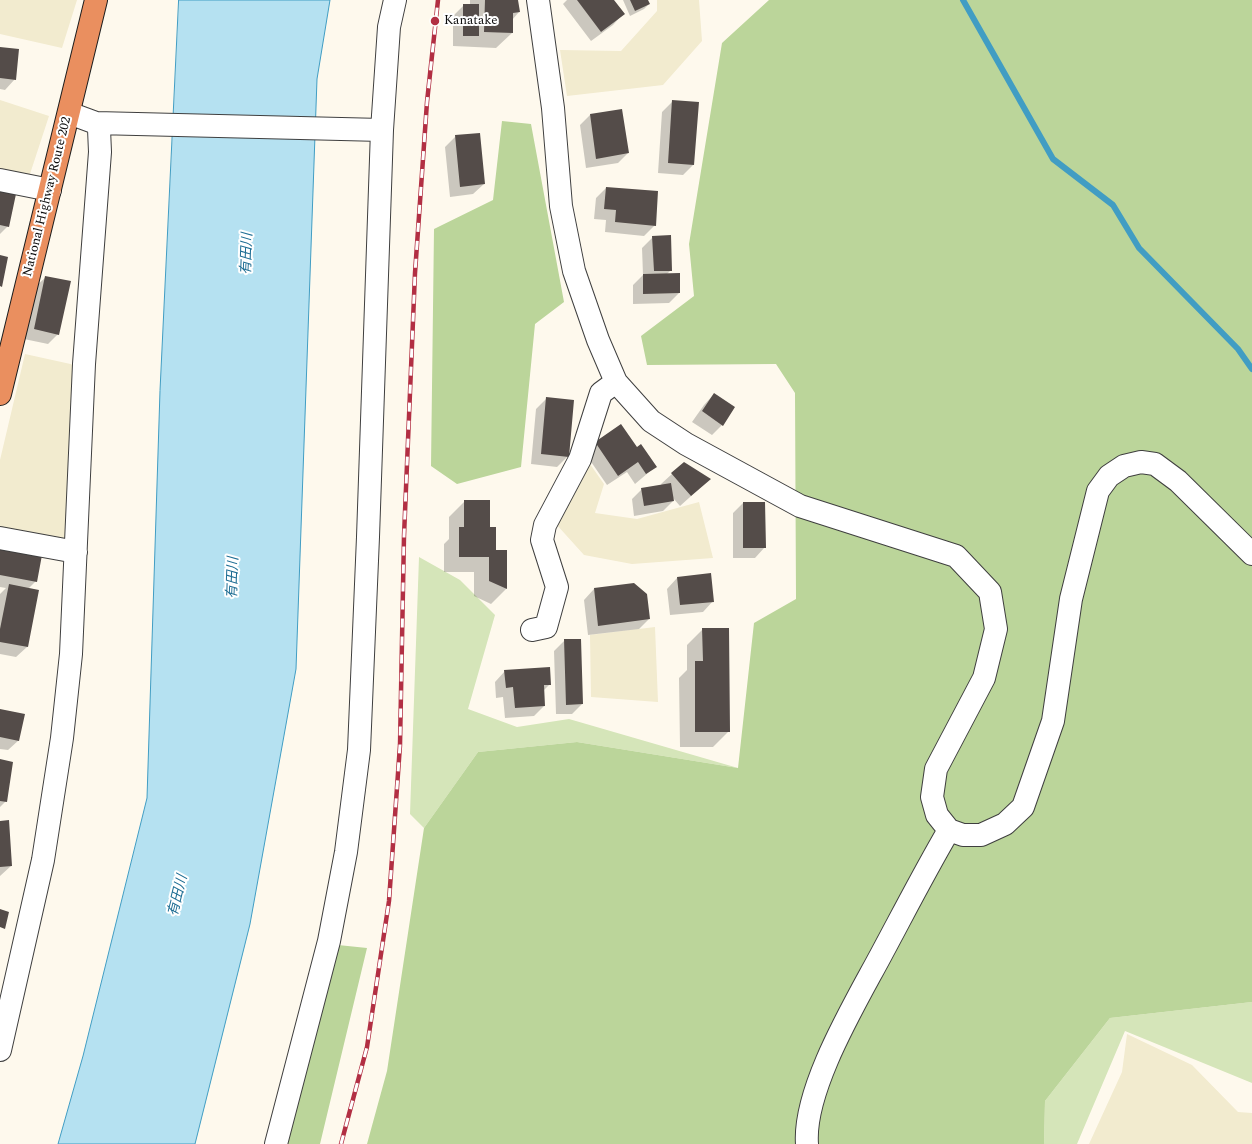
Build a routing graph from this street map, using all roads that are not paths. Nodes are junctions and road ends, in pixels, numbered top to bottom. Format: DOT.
graph roads {
  1 [pos="96,0"];
  2 [pos="395,0"];
  3 [pos="538,0"];
  4 [pos="68,113"];
  5 [pos="96,123"];
  6 [pos="382,130"];
  7 [pos="0,180"];
  8 [pos="50,190"];
  9 [pos="616,382"];
  10 [pos="0,394"];
  11 [pos="0,538"];
  12 [pos="76,552"];
  13 [pos="1252,554"];
  14 [pos="532,630"];
  15 [pos="948,830"];
  16 [pos="0,1050"];
  17 [pos="276,1144"];
  18 [pos="807,1144"];
  1 -- 4 [label="highway, National Highway Route 202"];
  2 -- 6 [label="street"];
  3 -- 9 [label="street"];
  4 -- 5 [label="street"];
  4 -- 8 [label="highway, National Highway Route 202"];
  5 -- 6 [label="street"];
  5 -- 12 [label="street"];
  6 -- 17 [label="street"];
  7 -- 8 [label="street"];
  8 -- 10 [label="highway, National Highway Route 202"];
  9 -- 14 [label="street"];
  9 -- 15 [label="street"];
  11 -- 12 [label="street"];
  12 -- 16 [label="street"];
  13 -- 15 [label="street"];
  15 -- 18 [label="street"];
}
